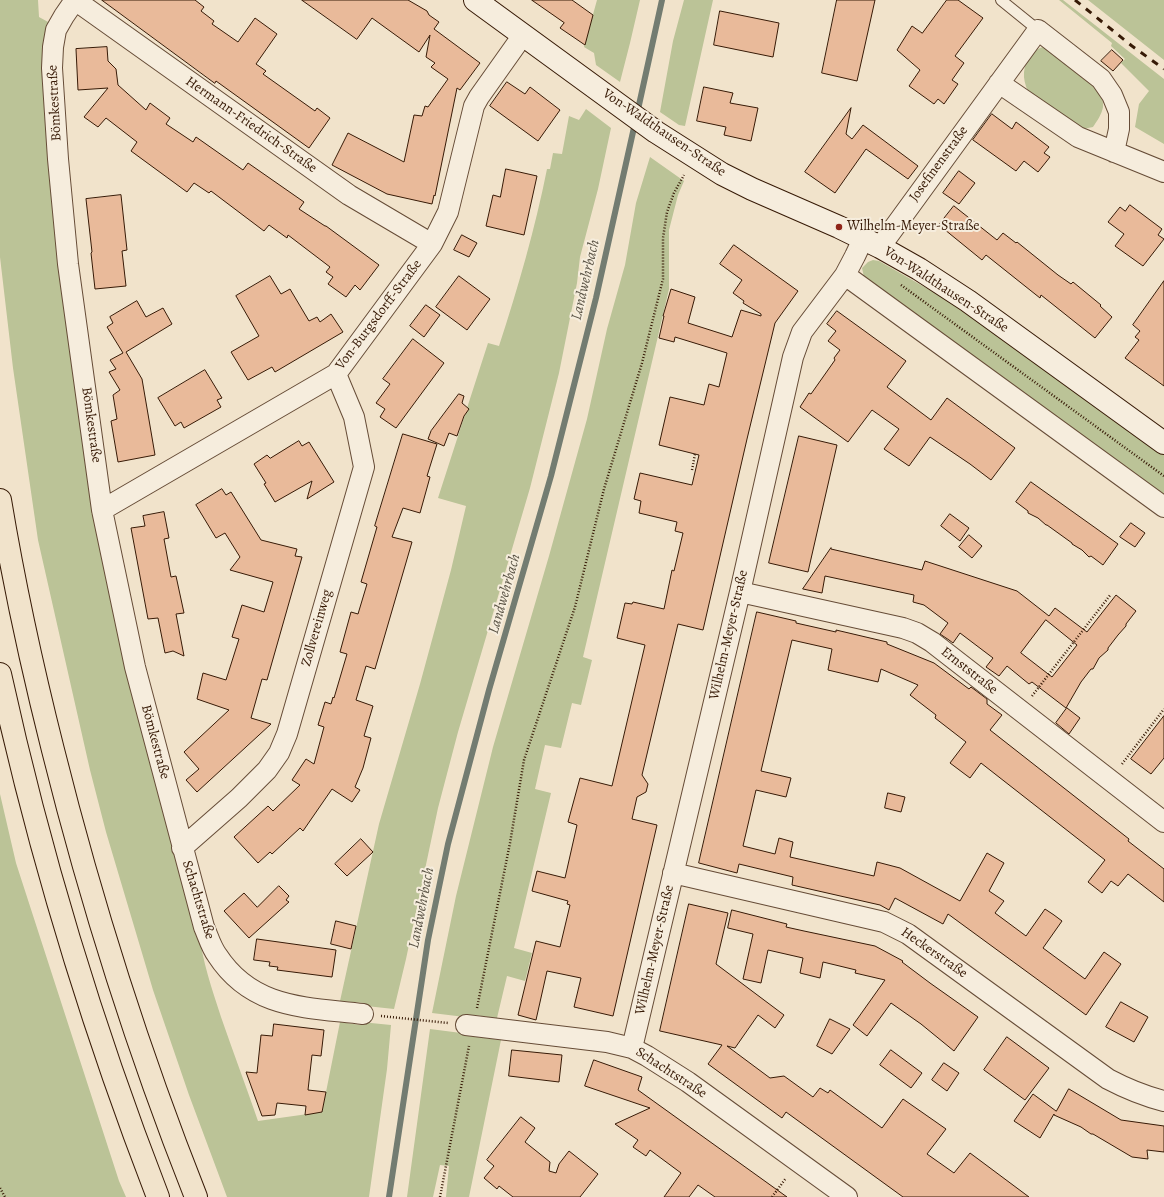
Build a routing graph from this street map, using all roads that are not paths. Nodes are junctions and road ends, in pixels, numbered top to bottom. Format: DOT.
graph roads {
  1 [pos="75,0"];
  2 [pos="475,0"];
  3 [pos="1001,0"];
  4 [pos="1038,30"];
  5 [pos="523,35"];
  6 [pos="999,83"];
  7 [pos="1114,152"];
  8 [pos="1164,172"];
  9 [pos="871,243"];
  10 [pos="432,244"];
  11 [pos="845,275"];
  12 [pos="336,374"];
  13 [pos="1164,443"];
  14 [pos="0,500"];
  15 [pos="1164,507"];
  16 [pos="102,510"];
  17 [pos="740,592"];
  18 [pos="0,674"];
  19 [pos="1164,822"];
  20 [pos="182,848"];
  21 [pos="673,873"];
  22 [pos="363,1014"];
  23 [pos="466,1025"];
  24 [pos="632,1048"];
  25 [pos="1164,1101"];
  26 [pos="158,1197"];
  27 [pos="196,1197"];
  28 [pos="847,1197"];
  1 -- 10 [label="street, Hermann-Friedrich-Straße"];
  1 -- 16 [label="street, Bömkestraße"];
  2 -- 5 [label="street, Von-Waldthausen-Straße"];
  3 -- 4 [label="lane"];
  4 -- 6 [label="street, Josefinenstraße"];
  4 -- 7 [label="street"];
  5 -- 9 [label="street, Von-Waldthausen-Straße"];
  5 -- 10 [label="street, Von-Burgsdorff-Straße"];
  6 -- 7 [label="street"];
  6 -- 9 [label="street, Josefinenstraße"];
  7 -- 8 [label="street"];
  9 -- 11 [label="street, Wilhelm-Meyer-Straße"];
  9 -- 13 [label="street, Von-Waldthausen-Straße"];
  10 -- 12 [label="street, Von-Burgsdorff-Straße"];
  11 -- 15 [label="street"];
  11 -- 17 [label="street, Wilhelm-Meyer-Straße"];
  12 -- 16 [label="street, Von-Burgsdorff-Straße"];
  12 -- 20 [label="street, Zollvereinweg"];
  14 -- 27 [label="highway"];
  16 -- 20 [label="street, Bömkestraße"];
  17 -- 19 [label="street, Ernststraße"];
  17 -- 21 [label="street, Wilhelm-Meyer-Straße"];
  18 -- 26 [label="highway"];
  20 -- 22 [label="street, Schachtstraße"];
  21 -- 24 [label="street, Wilhelm-Meyer-Straße"];
  21 -- 25 [label="street, Heckerstraße"];
  23 -- 24 [label="street, Schachtstraße"];
  24 -- 28 [label="street, Schachtstraße"];
}
